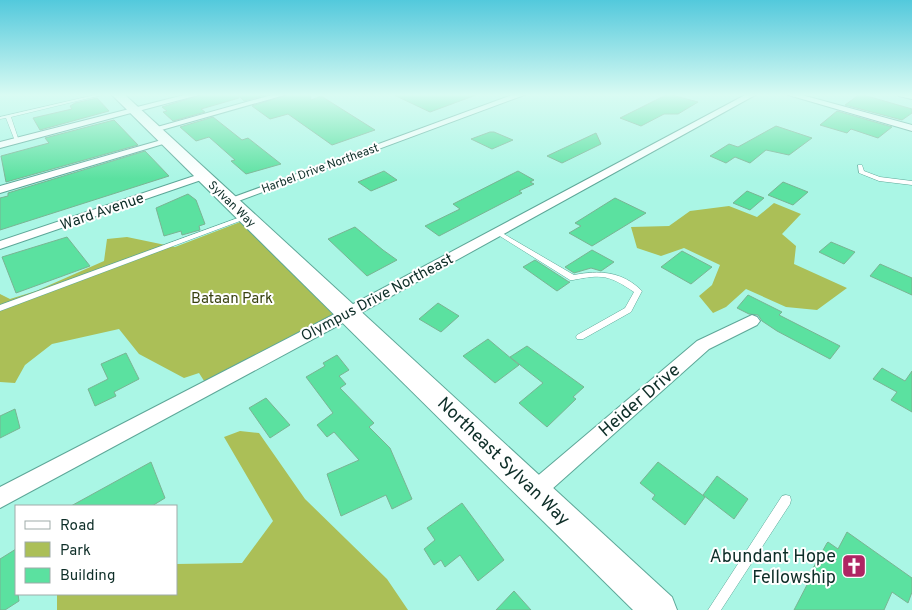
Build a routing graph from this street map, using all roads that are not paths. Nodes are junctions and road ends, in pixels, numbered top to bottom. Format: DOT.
graph roads {
  1 [pos="10,122"];
  2 [pos="88,122"];
  3 [pos="148,122"];
  4 [pos="179,122"];
  5 [pos="444,122"];
  6 [pos="700,122"];
  7 [pos="892,122"];
  8 [pos="912,128"];
  9 [pos="155,129"];
  10 [pos="17,141"];
  11 [pos="168,142"];
  12 [pos="0,146"];
  13 [pos="860,166"];
  14 [pos="203,176"];
  15 [pos="912,183"];
  16 [pos="0,190"];
  17 [pos="229,201"];
  18 [pos="246,217"];
  19 [pos="497,232"];
  20 [pos="0,245"];
  21 [pos="0,308"];
  22 [pos="348,313"];
  23 [pos="752,321"];
  24 [pos="580,337"];
  25 [pos="535,491"];
  26 [pos="0,498"];
  27 [pos="786,500"];
  28 [pos="659,610"];
  29 [pos="714,610"];
  1 -- 10 [label="lane"];
  2 -- 10 [label="street"];
  3 -- 9 [label="main road, Sylvan Way"];
  4 -- 9 [label="street"];
  5 -- 17 [label="street, Harbel Drive Northeast"];
  6 -- 19 [label="street, Olympus Drive Northeast"];
  7 -- 8 [label="street"];
  9 -- 11 [label="main road, Sylvan Way"];
  10 -- 12 [label="street"];
  11 -- 14 [label="main road, Sylvan Way"];
  11 -- 16 [label="street"];
  13 -- 15 [label="lane"];
  14 -- 17 [label="main road, Sylvan Way"];
  14 -- 20 [label="street, Ward Avenue"];
  17 -- 18 [label="main road, Sylvan Way"];
  18 -- 21 [label="lane"];
  18 -- 22 [label="main road, Sylvan Way"];
  19 -- 22 [label="street, Olympus Drive Northeast"];
  19 -- 24 [label="lane"];
  22 -- 25 [label="main road, Northeast Sylvan Way"];
  22 -- 26 [label="street, Olympus Drive Northeast"];
  23 -- 25 [label="street, Heider Drive"];
  25 -- 28 [label="main road, Northeast Sylvan Way"];
  27 -- 29 [label="lane"];
}
